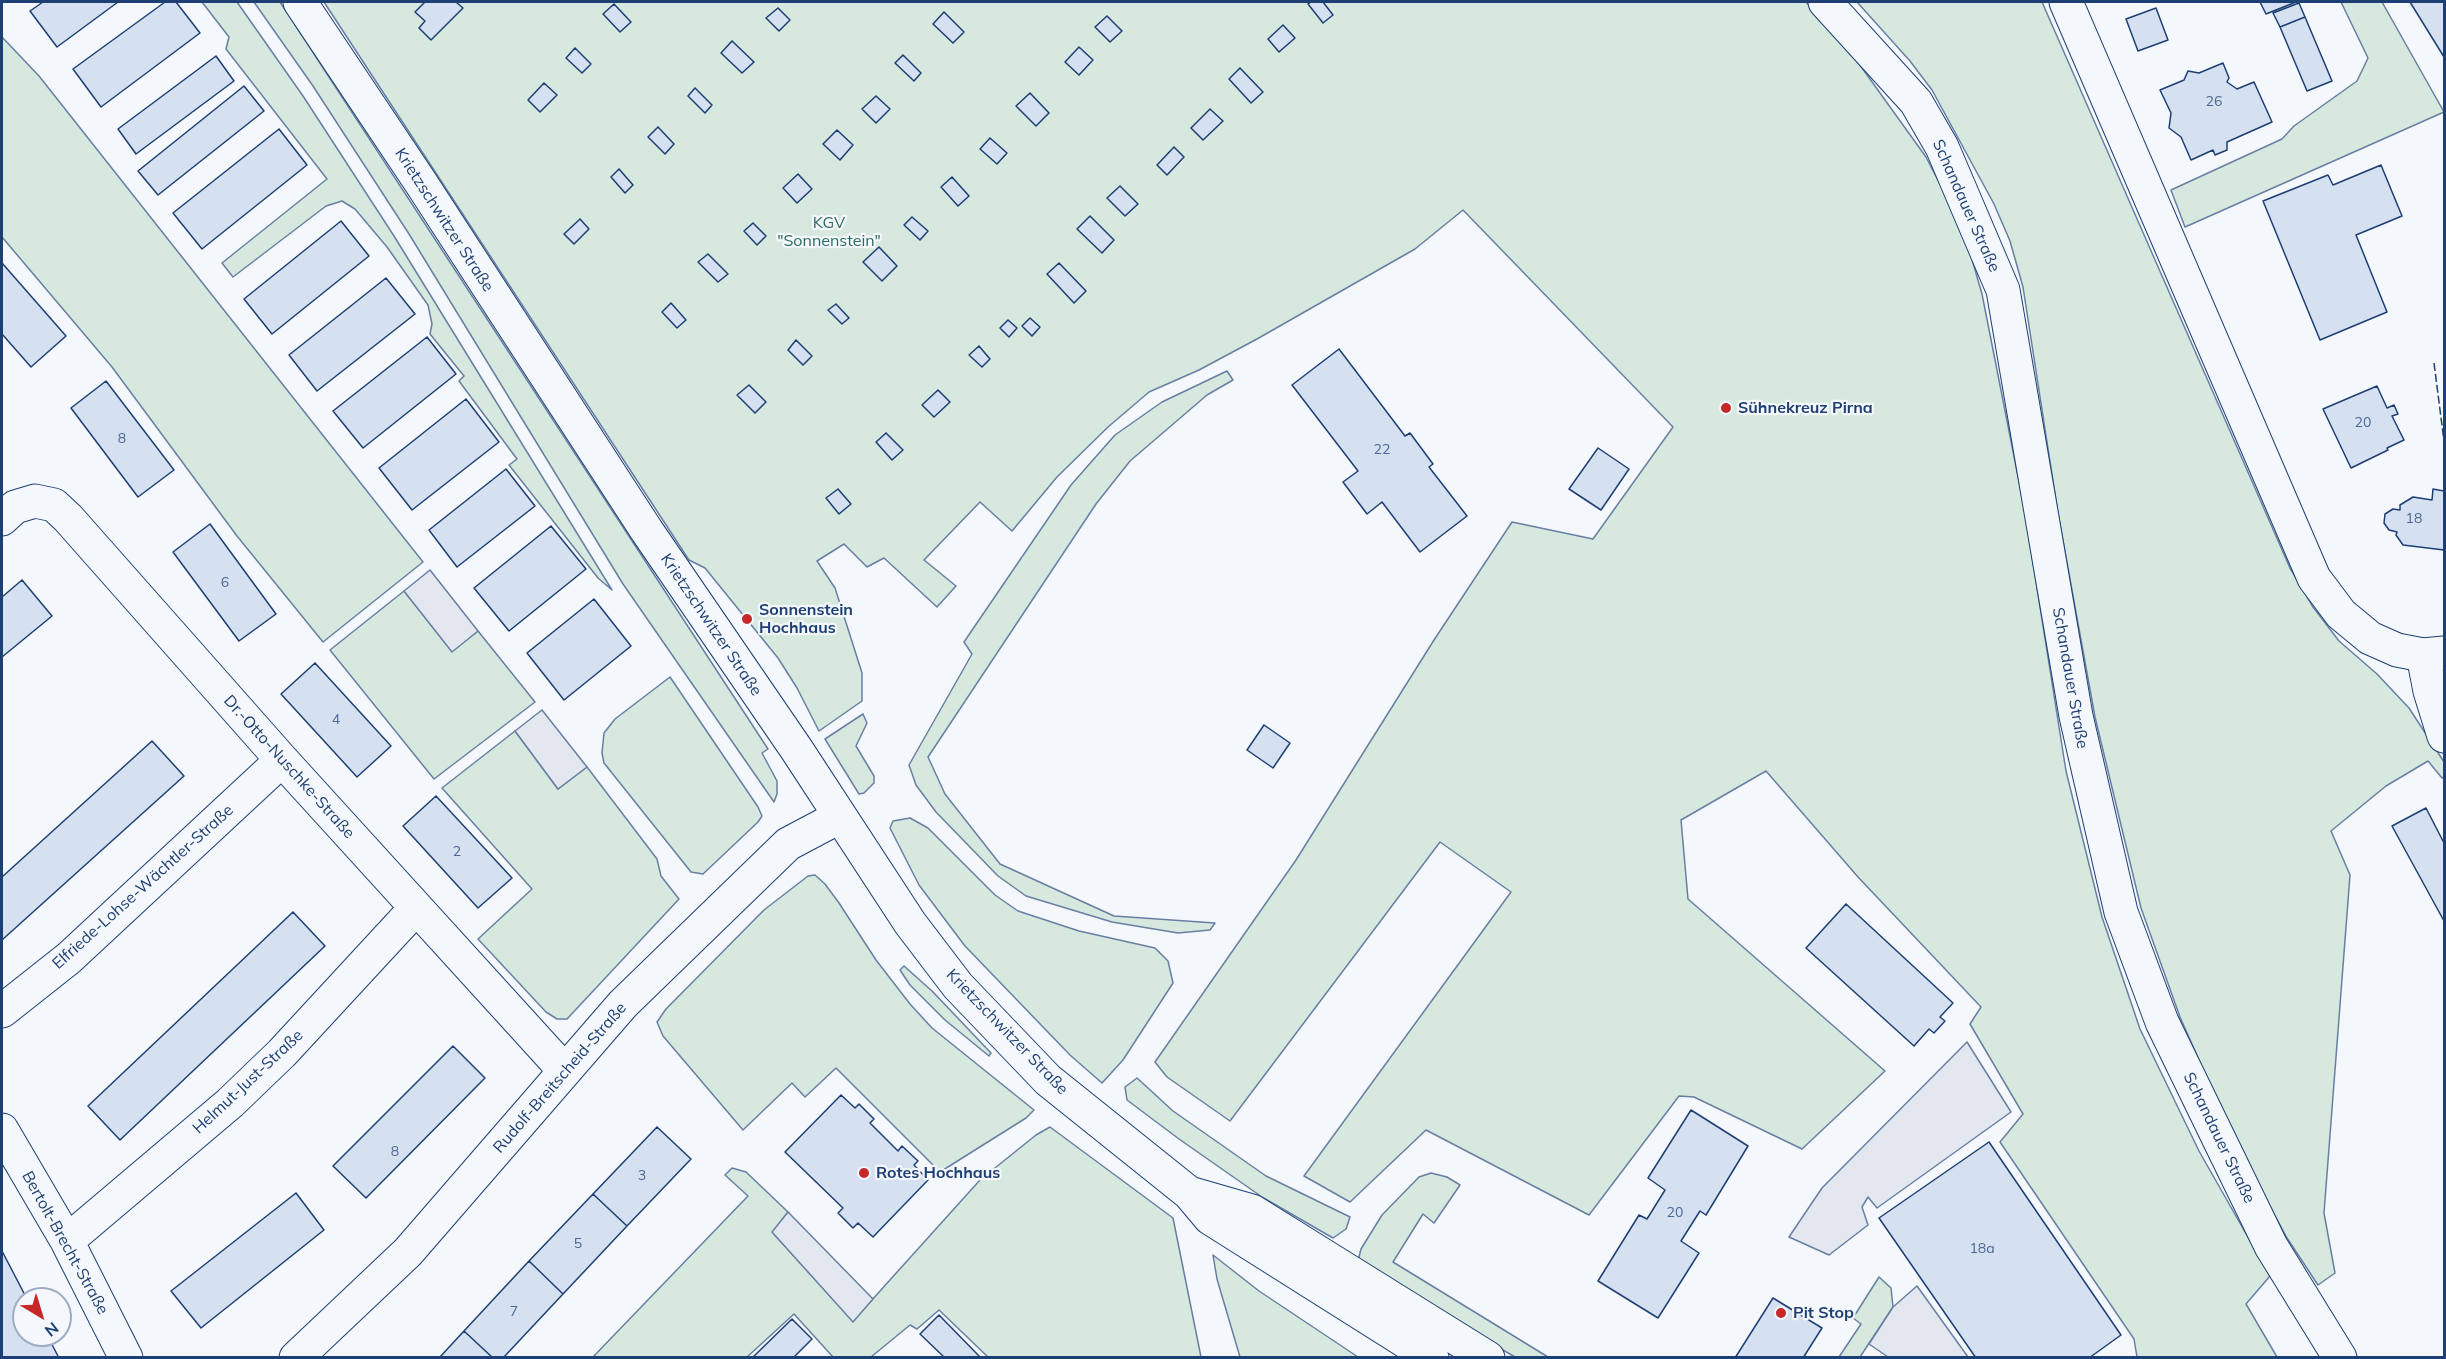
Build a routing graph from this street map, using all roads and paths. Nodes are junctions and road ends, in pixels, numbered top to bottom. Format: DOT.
graph roads {
  1 [pos="300,2"];
  2 [pos="1825,2"];
  3 [pos="2066,2"];
  4 [pos="2,519"];
  5 [pos="2434,654"];
  6 [pos="2445,736"];
  7 [pos="282,760"];
  8 [pos="839,817"];
  9 [pos="416,908"];
  10 [pos="2,1011"];
  11 [pos="565,1071"];
  12 [pos="2,1130"];
  13 [pos="1189,1193"];
  14 [pos="67,1241"];
  15 [pos="1371,1320"];
  16 [pos="126,1358"];
  17 [pos="296,1358"];
  18 [pos="1394,1358"];
  19 [pos="1432,1358"];
  20 [pos="1488,1358"];
  21 [pos="2340,1358"];
  1 -- 8 [label="main road, Krietzschwitzer Straße"];
  2 -- 21 [label="main road, Schandauer Straße"];
  3 -- 5 [label="main road"];
  4 -- 7 [label="main road, Dr.-Otto-Nuschke-Straße"];
  5 -- 6 [label="main road"];
  7 -- 9 [label="main road, Dr.-Otto-Nuschke-Straße"];
  7 -- 10 [label="main road, Elfriede-Lohse-Wächtler-Straße"];
  8 -- 11 [label="main road, Rudolf-Breitscheid-Straße"];
  8 -- 13 [label="main road, Krietzschwitzer Straße"];
  9 -- 11 [label="main road, Dr.-Otto-Nuschke-Straße"];
  9 -- 14 [label="main road, Helmut-Just-Straße"];
  11 -- 17 [label="main road, Rudolf-Breitscheid-Straße"];
  12 -- 14 [label="main road, Bertolt-Brecht-Straße"];
  13 -- 15 [label="main road, Krietzschwitzer Straße"];
  13 -- 20 [label="main road, Krietzschwitzer Straße"];
  14 -- 16 [label="main road, Bertolt-Brecht-Straße"];
  15 -- 18 [label="main road"];
  15 -- 19 [label="main road, Krietzschwitzer Straße"];
}
